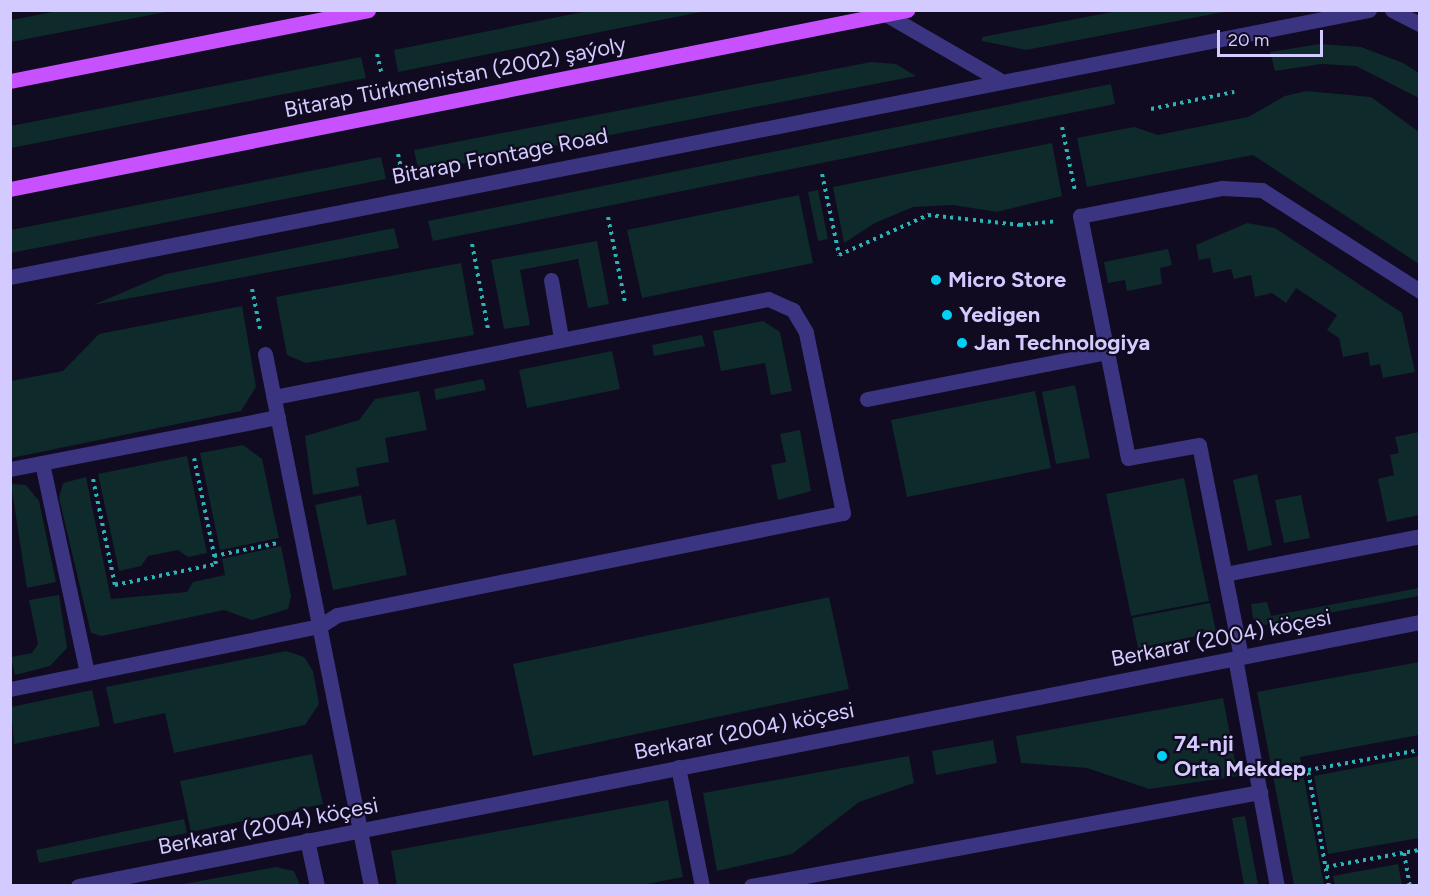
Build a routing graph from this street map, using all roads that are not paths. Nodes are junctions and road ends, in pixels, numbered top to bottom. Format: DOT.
graph roads {
  1 [pos="368,10"];
  2 [pos="907,10"];
  3 [pos="1369,10"];
  4 [pos="1392,10"];
  5 [pos="887,15"];
  6 [pos="1419,24"];
  7 [pos="998,79"];
  8 [pos="10,81"];
  9 [pos="10,189"];
  10 [pos="10,277"];
  11 [pos="551,280"];
  12 [pos="1419,291"];
  13 [pos="561,338"];
  14 [pos="1107,352"];
  15 [pos="265,354"];
  16 [pos="274,397"];
  17 [pos="867,399"];
  18 [pos="278,417"];
  19 [pos="42,463"];
  20 [pos="10,469"];
  21 [pos="1419,536"];
  22 [pos="1225,574"];
  23 [pos="1419,622"];
  24 [pos="320,626"];
  25 [pos="1238,657"];
  26 [pos="87,673"];
  27 [pos="10,688"];
  28 [pos="678,767"];
  29 [pos="1260,792"];
  30 [pos="360,831"];
  31 [pos="307,840"];
  32 [pos="78,885"];
  33 [pos="316,885"];
  34 [pos="371,885"];
  35 [pos="702,885"];
  36 [pos="751,885"];
  37 [pos="1277,885"];
  1 -- 8 [label="main road"];
  2 -- 5 [label="main road, Bitarap Türkmenistan (2002) şaýoly"];
  3 -- 7 [label="street, Bitarap Frontage Road"];
  4 -- 6 [label="street"];
  5 -- 7 [label="street"];
  5 -- 9 [label="main road, Bitarap Türkmenistan (2002) şaýoly"];
  7 -- 10 [label="street, Bitarap Frontage Road"];
  11 -- 13 [label="street"];
  12 -- 14 [label="street"];
  13 -- 16 [label="street"];
  13 -- 24 [label="street"];
  14 -- 17 [label="street"];
  14 -- 22 [label="street"];
  15 -- 16 [label="street"];
  16 -- 18 [label="street"];
  18 -- 19 [label="street"];
  18 -- 24 [label="street"];
  19 -- 20 [label="street"];
  19 -- 26 [label="street"];
  21 -- 22 [label="street"];
  22 -- 25 [label="street"];
  23 -- 25 [label="street, Berkarar (2004) köçesi"];
  24 -- 26 [label="street"];
  24 -- 30 [label="street"];
  25 -- 28 [label="street, Berkarar (2004) köçesi"];
  25 -- 29 [label="street"];
  26 -- 27 [label="street"];
  28 -- 30 [label="street, Berkarar (2004) köçesi"];
  28 -- 35 [label="street"];
  29 -- 36 [label="street"];
  29 -- 37 [label="street"];
  30 -- 31 [label="street, Berkarar (2004) köçesi"];
  30 -- 34 [label="street"];
  31 -- 32 [label="street, Berkarar (2004) köçesi"];
  31 -- 33 [label="street"];
}
